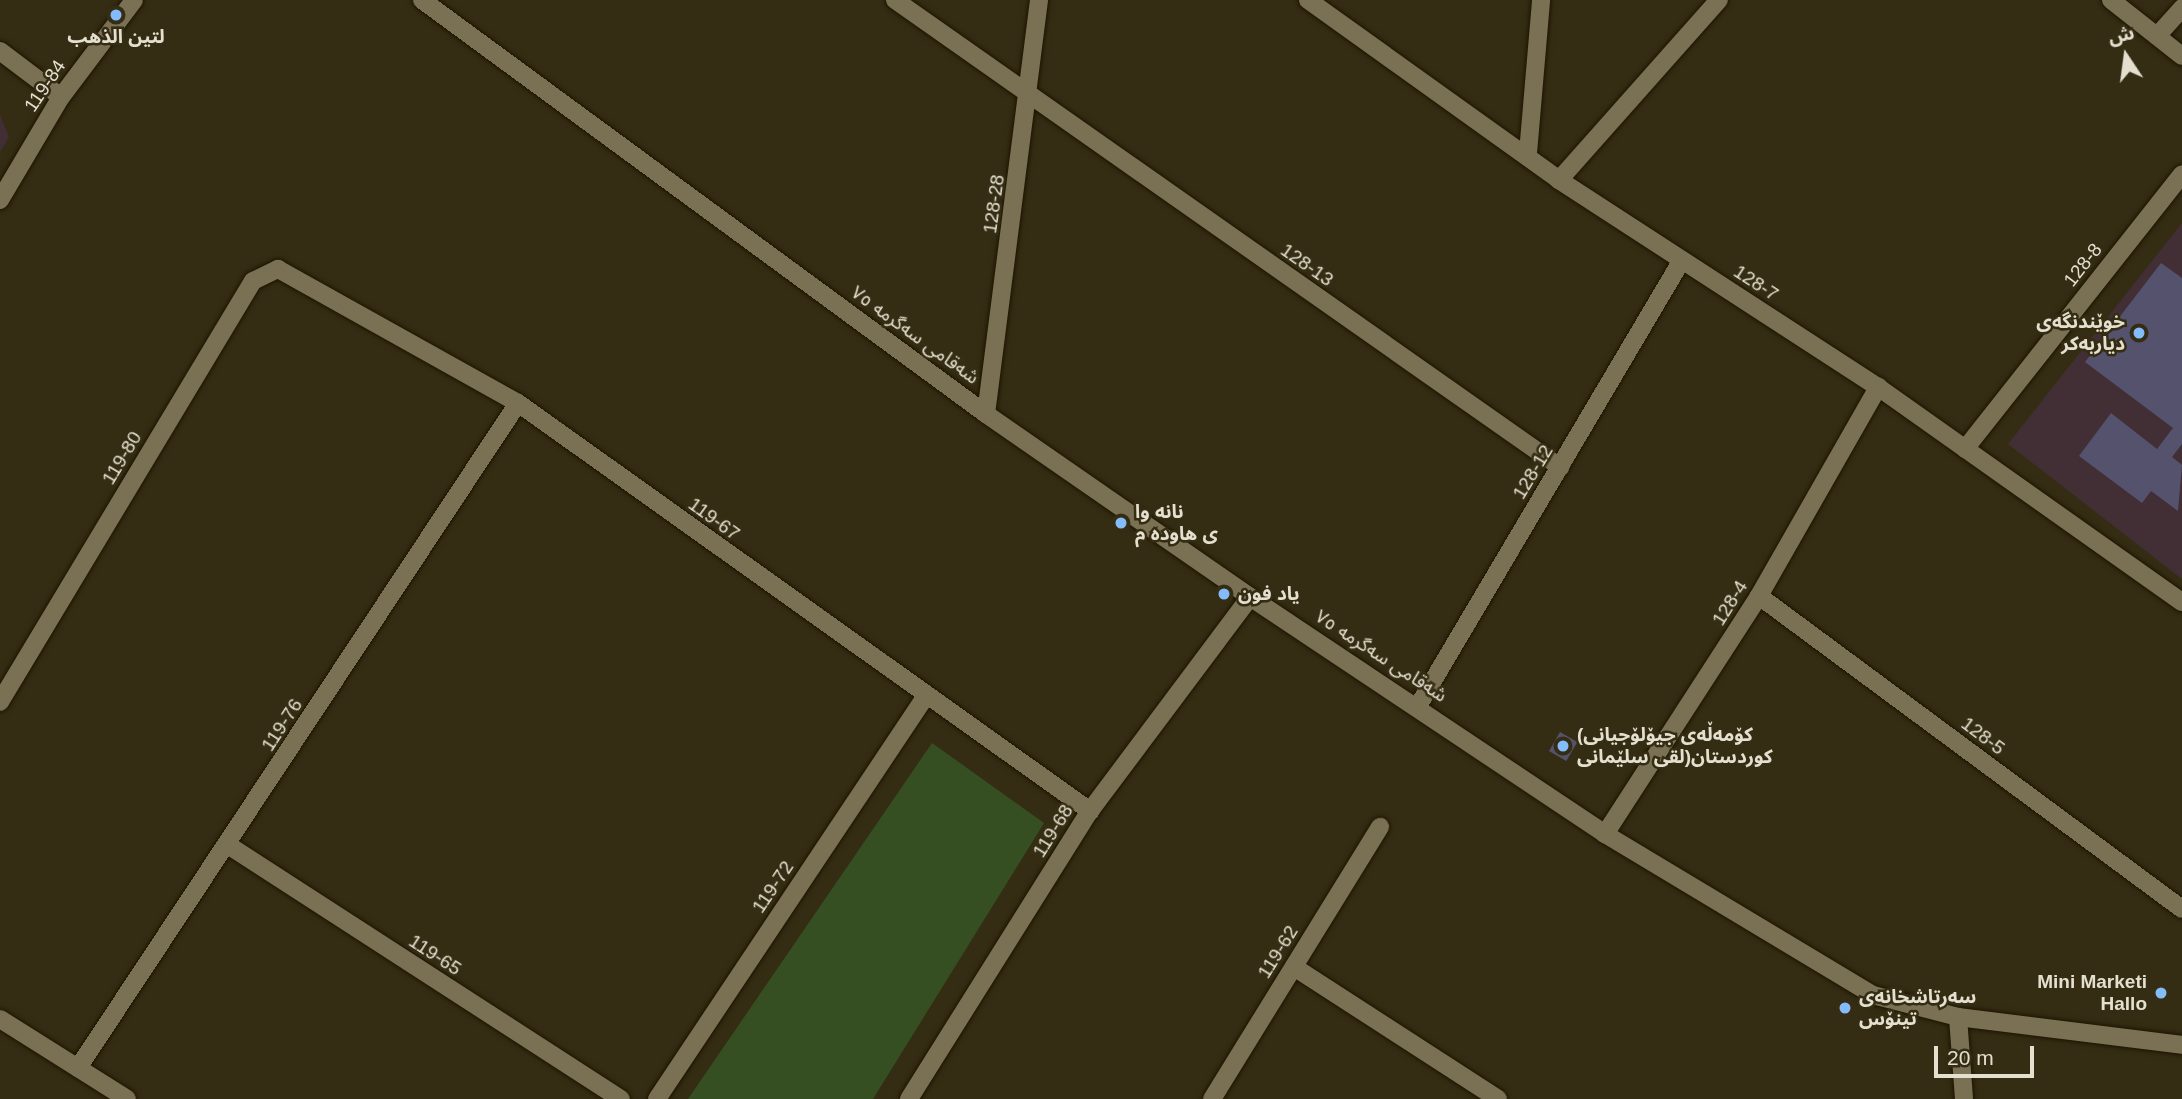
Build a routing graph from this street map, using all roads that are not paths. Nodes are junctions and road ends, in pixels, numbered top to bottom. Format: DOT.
graph roads {
  1 [pos="134,0"];
  2 [pos="422,0"];
  3 [pos="895,0"];
  4 [pos="1039,0"];
  5 [pos="1308,0"];
  6 [pos="1541,0"];
  7 [pos="1719,0"];
  8 [pos="2111,0"];
  9 [pos="2182,8"];
  10 [pos="2157,36"];
  11 [pos="0,51"];
  12 [pos="2182,56"];
  13 [pos="61,97"];
  14 [pos="1030,97"];
  15 [pos="1528,153"];
  16 [pos="2182,174"];
  17 [pos="1559,180"];
  18 [pos="0,200"];
  19 [pos="1682,260"];
  20 [pos="301,278"];
  21 [pos="1878,387"];
  22 [pos="518,403"];
  23 [pos="986,414"];
  24 [pos="1965,449"];
  25 [pos="1560,467"];
  26 [pos="1759,596"];
  27 [pos="1251,597"];
  28 [pos="2182,602"];
  29 [pos="925,697"];
  30 [pos="0,702"];
  31 [pos="1418,706"];
  32 [pos="1090,811"];
  33 [pos="1380,827"];
  34 [pos="1605,834"];
  35 [pos="228,845"];
  36 [pos="2182,909"];
  37 [pos="1294,967"];
  38 [pos="1958,1017"];
  39 [pos="0,1019"];
  40 [pos="2182,1045"];
  41 [pos="78,1068"];
  42 [pos="127,1099"];
  43 [pos="621,1099"];
  44 [pos="657,1099"];
  45 [pos="909,1099"];
  46 [pos="1212,1099"];
  47 [pos="1498,1099"];
  48 [pos="1964,1099"];
  1 -- 13 [label="street, 119-84"];
  2 -- 23 [label="street, شەقامی سەگرمە ٧٥"];
  3 -- 14 [label="street, 128-13"];
  4 -- 14 [label="street, 128-28"];
  5 -- 15 [label="street, 128-7"];
  6 -- 15 [label="street"];
  7 -- 17 [label="street"];
  8 -- 10 [label="street"];
  9 -- 10 [label="street"];
  10 -- 12 [label="street"];
  11 -- 13 [label="street"];
  13 -- 18 [label="street, 119-84"];
  14 -- 23 [label="street, 128-28"];
  14 -- 25 [label="street, 128-13"];
  15 -- 17 [label="street, 128-7"];
  16 -- 24 [label="street, 128-8"];
  17 -- 19 [label="street, 128-7"];
  19 -- 21 [label="street, 128-7"];
  19 -- 25 [label="street, 128-12"];
  20 -- 22 [label="street, 119-67"];
  20 -- 30 [label="street, 119-80"];
  21 -- 24 [label="street, 128-7"];
  21 -- 26 [label="street, 128-4"];
  22 -- 29 [label="street, 119-67"];
  22 -- 35 [label="street, 119-76"];
  23 -- 27 [label="street, شەقامی سەگرمە ٧٥"];
  24 -- 28 [label="street, 128-7"];
  25 -- 31 [label="street, 128-12"];
  26 -- 34 [label="street, 128-4"];
  26 -- 36 [label="street, 128-5"];
  27 -- 31 [label="street, شەقامی سەگرمە ٧٥"];
  27 -- 32 [label="street, 119-68"];
  29 -- 32 [label="street, 119-67"];
  29 -- 44 [label="street, 119-72"];
  31 -- 34 [label="street, شەقامی سەگرمە ٧٥"];
  32 -- 45 [label="street, 119-68"];
  33 -- 37 [label="street, 119-62"];
  34 -- 38 [label="street, شەقامی سەگرمە ٧٥"];
  35 -- 41 [label="street, 119-76"];
  35 -- 43 [label="street, 119-65"];
  37 -- 46 [label="street, 119-62"];
  37 -- 47 [label="street"];
  38 -- 40 [label="street, شەقامی سەگرمە ٧٥"];
  38 -- 48 [label="street"];
  39 -- 41 [label="street"];
  41 -- 42 [label="street"];
}
